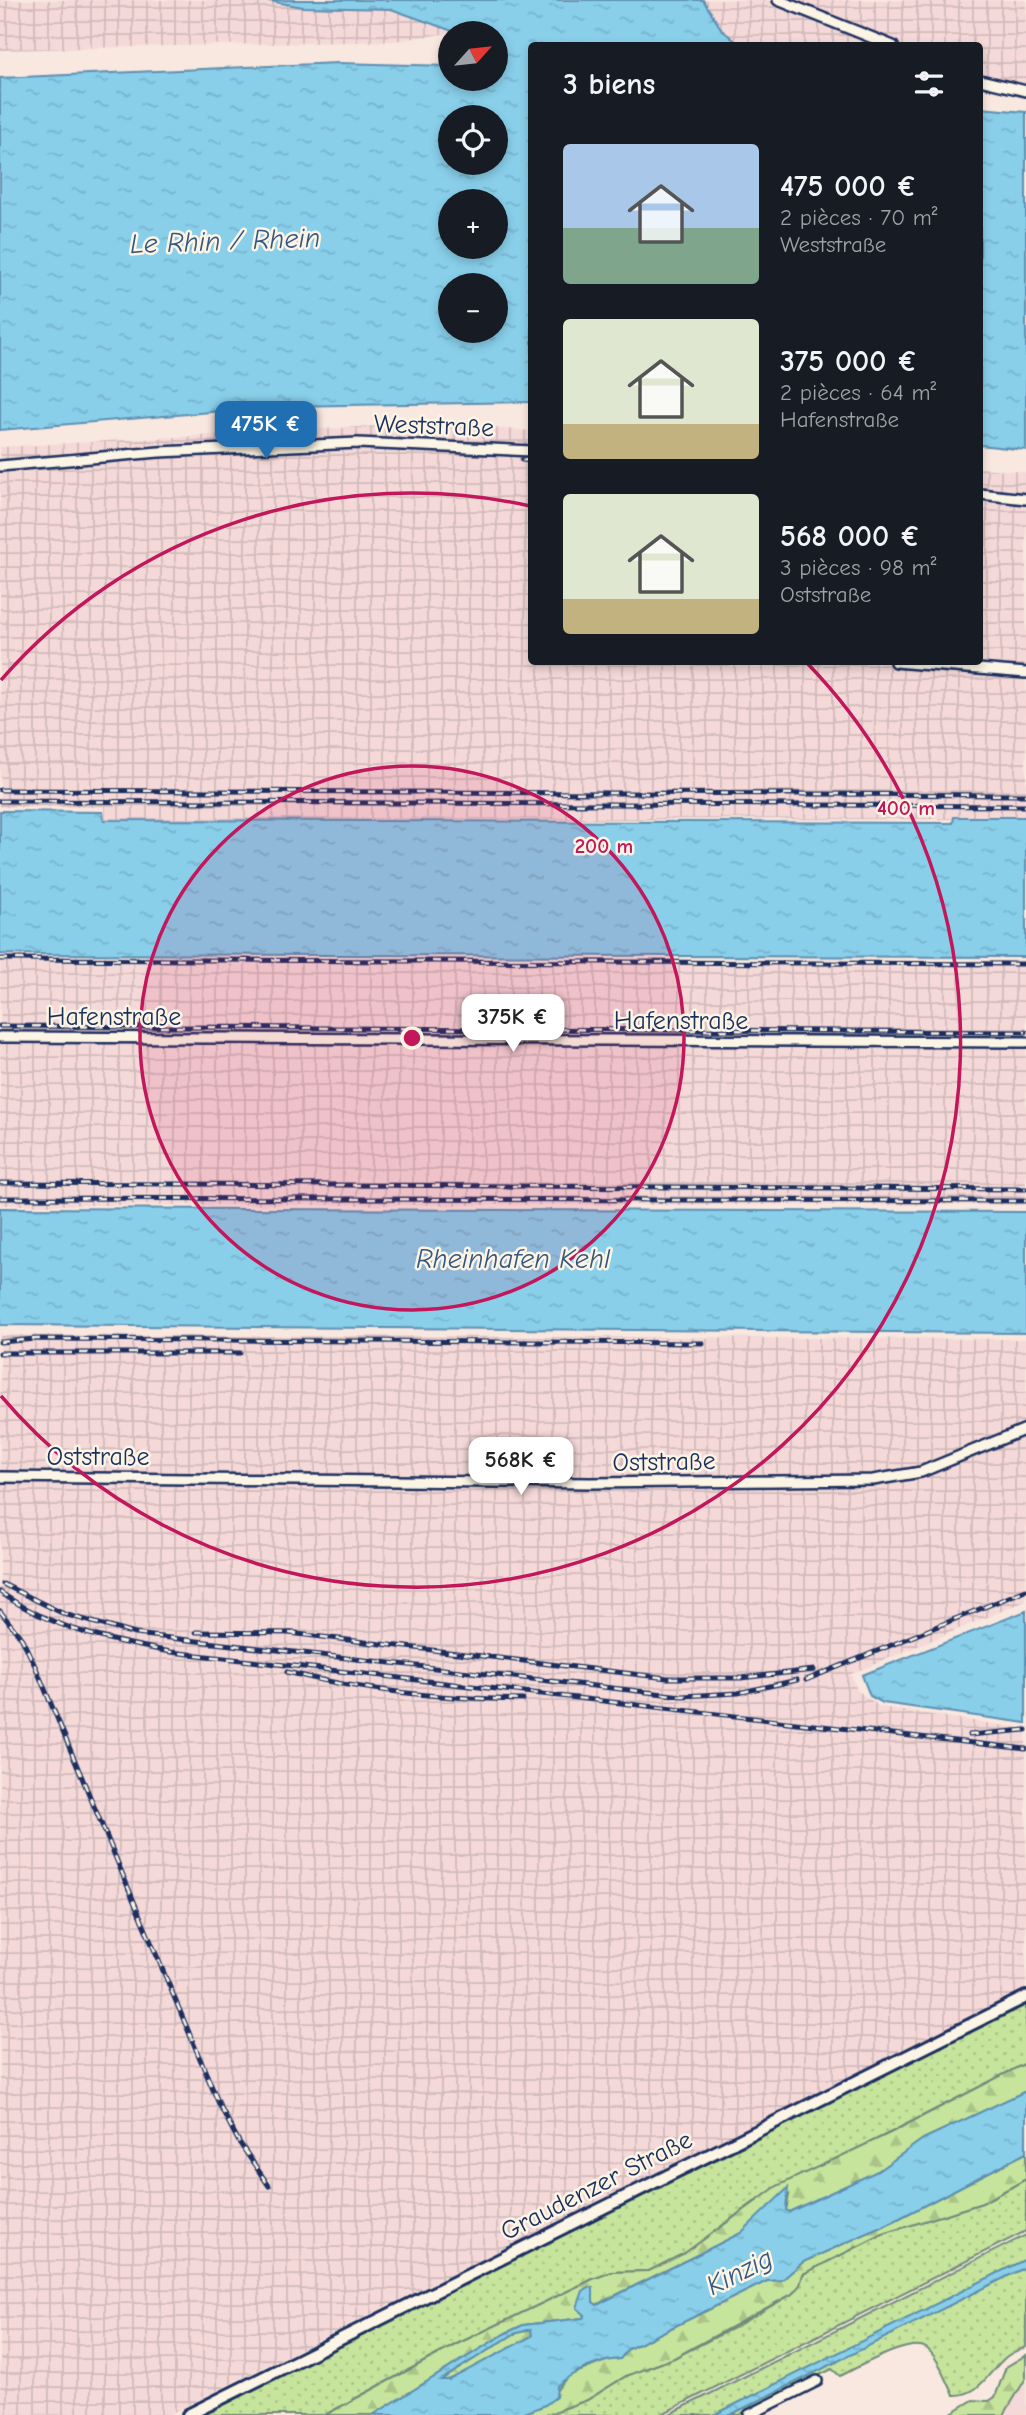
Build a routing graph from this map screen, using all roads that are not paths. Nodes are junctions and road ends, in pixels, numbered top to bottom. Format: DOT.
graph roads {
  1 [pos="778,0"];
  2 [pos="883,42"];
  3 [pos="983,81"];
  4 [pos="1026,91"];
  5 [pos="528,451"];
  6 [pos="0,467"];
  7 [pos="983,494"];
  8 [pos="1026,499"];
  9 [pos="931,665"];
  10 [pos="1026,673"];
  11 [pos="0,1037"];
  12 [pos="1026,1042"];
  13 [pos="1026,1429"];
  14 [pos="0,1477"];
  15 [pos="1026,1997"];
  16 [pos="817,2381"];
  17 [pos="188,2415"];
  18 [pos="749,2415"];
  1 -- 2 [label="street"];
  3 -- 4 [label="street"];
  5 -- 6 [label="street, Weststraße"];
  7 -- 8 [label="street"];
  9 -- 10 [label="street"];
  11 -- 12 [label="street, Hafenstraße"];
  13 -- 14 [label="street, Oststraße"];
  15 -- 17 [label="street, Graudenzer Straße"];
  16 -- 18 [label="street"];
}
